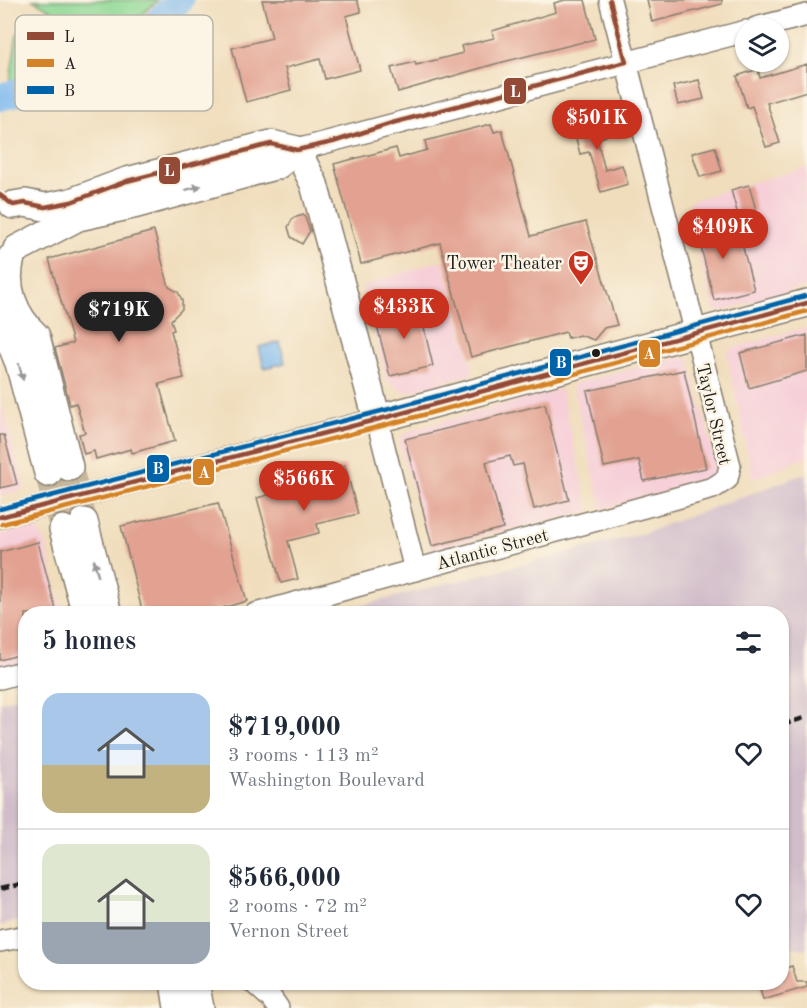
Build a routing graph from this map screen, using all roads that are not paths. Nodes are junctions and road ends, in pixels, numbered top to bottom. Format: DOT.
graph roads {
  1 [pos="610,0"];
  2 [pos="807,15"];
  3 [pos="789,20"];
  4 [pos="735,34"];
  5 [pos="626,62"];
  6 [pos="297,150"];
  7 [pos="6,200"];
  8 [pos="16,252"];
  9 [pos="807,303"];
  10 [pos="0,317"];
  11 [pos="695,333"];
  12 [pos="378,419"];
  13 [pos="727,479"];
  14 [pos="0,517"];
  15 [pos="415,570"];
  16 [pos="85,606"];
  17 [pos="105,606"];
  18 [pos="284,606"];
  19 [pos="18,673"];
  20 [pos="0,678"];
  21 [pos="18,938"];
  22 [pos="0,941"];
  23 [pos="175,990"];
  24 [pos="197,990"];
  25 [pos="262,990"];
  26 [pos="178,1008"];
  27 [pos="200,1008"];
  28 [pos="278,1008"];
  1 -- 5 [label="street, Taylor Street"];
  2 -- 3 [label="street"];
  4 -- 5 [label="street"];
  5 -- 6 [label="street"];
  5 -- 11 [label="street, Taylor Street"];
  6 -- 7 [label="main road"];
  8 -- 6 [label="main road, one-way"];
  6 -- 12 [label="main road"];
  7 -- 8 [label="main road"];
  10 -- 8 [label="main road, one-way"];
  9 -- 11 [label="main road"];
  11 -- 12 [label="main road"];
  11 -- 13 [label="street, Taylor Street"];
  12 -- 14 [label="street"];
  12 -- 15 [label="street"];
  13 -- 15 [label="street, Atlantic Street"];
  15 -- 18 [label="street, Atlantic Street"];
  17 -- 16 [label="main road, one-way"];
  19 -- 20 [label="street"];
  21 -- 22 [label="street"];
  23 -- 26 [label="main road"];
  24 -- 27 [label="main road"];
  25 -- 28 [label="street"];
}
